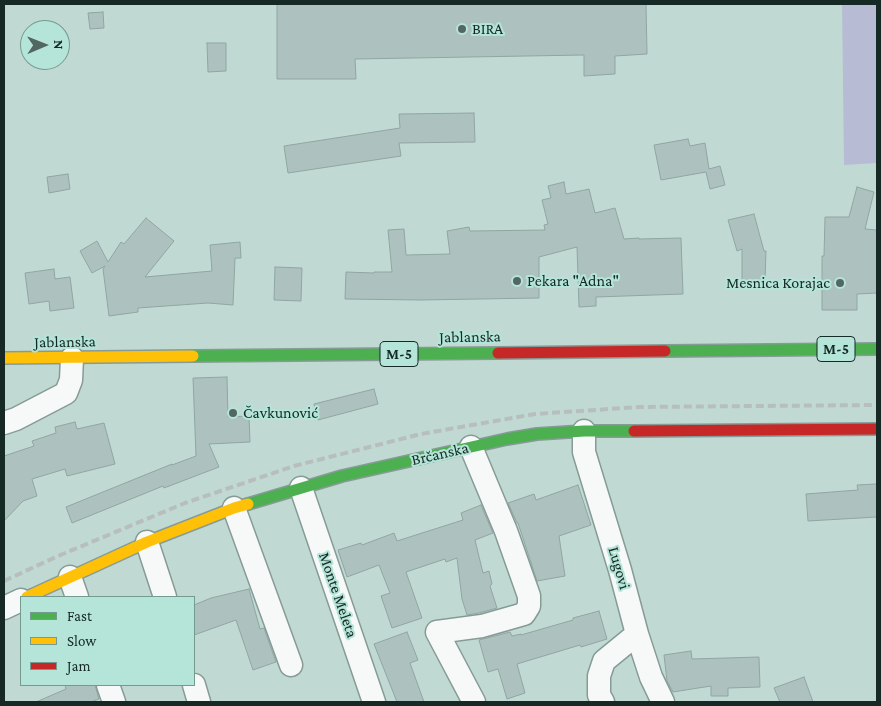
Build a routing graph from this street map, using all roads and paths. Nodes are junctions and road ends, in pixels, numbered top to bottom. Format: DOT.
graph roads {
  1 [pos="877,349"];
  2 [pos="4,358"];
  3 [pos="72,358"];
  4 [pos="4,424"];
  5 [pos="877,429"];
  6 [pos="584,431"];
  7 [pos="471,447"];
  8 [pos="301,488"];
  9 [pos="234,508"];
  10 [pos="147,542"];
  11 [pos="73,587"];
  12 [pos="32,596"];
  13 [pos="165,596"];
  14 [pos="20,600"];
  15 [pos="4,608"];
  16 [pos="637,634"];
  17 [pos="291,665"];
  18 [pos="108,686"];
  19 [pos="194,686"];
  20 [pos="114,702"];
  21 [pos="200,702"];
  22 [pos="374,702"];
  23 [pos="474,702"];
  24 [pos="603,702"];
  25 [pos="663,702"];
  1 -- 3 [label="street, Jablanska / M-5"];
  2 -- 3 [label="street, Jablanska / M-5"];
  3 -- 4 [label="street"];
  5 -- 6 [label="street, Brčanska"];
  6 -- 7 [label="street, Brčanska"];
  6 -- 16 [label="street, Lugovi"];
  7 -- 8 [label="street, Brčanska"];
  7 -- 23 [label="street"];
  8 -- 9 [label="street, Brčanska"];
  8 -- 22 [label="street, Monte Meleta"];
  9 -- 10 [label="street, Brčanska"];
  9 -- 17 [label="street"];
  10 -- 11 [label="street, Brčanska"];
  10 -- 13 [label="street"];
  11 -- 12 [label="street, Brčanska"];
  14 -- 15 [label="street"];
  16 -- 24 [label="street"];
  16 -- 25 [label="street, Lugovi"];
  18 -- 20 [label="street"];
  19 -- 21 [label="street"];
}
